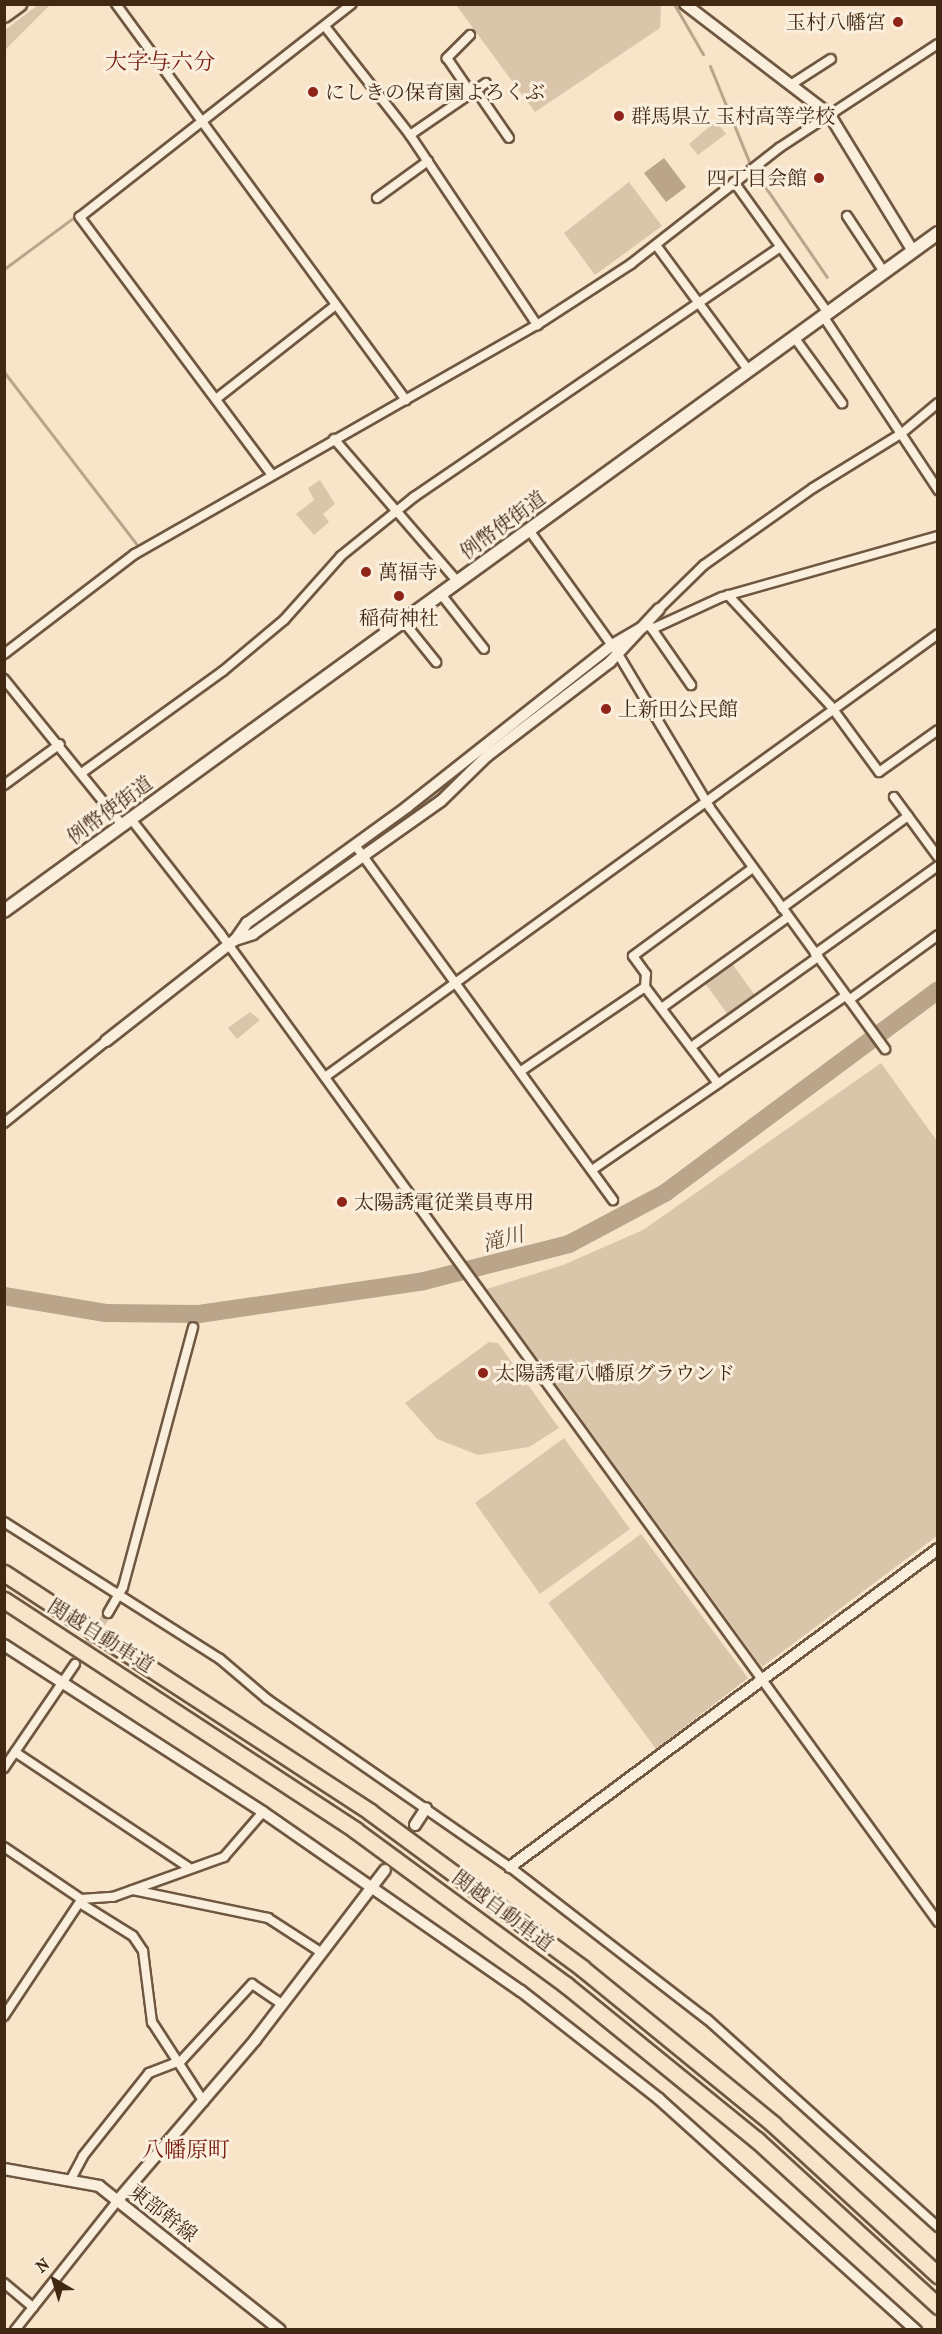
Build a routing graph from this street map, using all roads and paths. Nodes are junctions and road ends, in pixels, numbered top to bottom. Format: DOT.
graph roads {
  1 [pos="19,4"];
  2 [pos="116,4"];
  3 [pos="352,4"];
  4 [pos="686,4"];
  5 [pos="4,15"];
  6 [pos="327,29"];
  7 [pos="470,35"];
  8 [pos="938,44"];
  9 [pos="831,59"];
  10 [pos="486,83"];
  11 [pos="792,84"];
  12 [pos="474,92"];
  13 [pos="829,114"];
  14 [pos="202,124"];
  15 [pos="410,135"];
  16 [pos="509,138"];
  17 [pos="428,161"];
  18 [pos="734,182"];
  19 [pos="377,198"];
  20 [pos="847,216"];
  21 [pos="938,233"];
  22 [pos="656,245"];
  23 [pos="779,248"];
  24 [pos="913,250"];
  25 [pos="884,272"];
  26 [pos="336,305"];
  27 [pos="701,306"];
  28 [pos="825,314"];
  29 [pos="537,325"];
  30 [pos="794,337"];
  31 [pos="748,370"];
  32 [pos="216,399"];
  33 [pos="406,400"];
  34 [pos="842,403"];
  35 [pos="938,403"];
  36 [pos="902,433"];
  37 [pos="334,439"];
  38 [pos="272,475"];
  39 [pos="938,490"];
  40 [pos="397,510"];
  41 [pos="529,530"];
  42 [pos="938,536"];
  43 [pos="458,582"];
  44 [pos="440,593"];
  45 [pos="728,596"];
  46 [pos="659,609"];
  47 [pos="403,621"];
  48 [pos="650,626"];
  49 [pos="938,634"];
  50 [pos="484,649"];
  51 [pos="615,649"];
  52 [pos="4,654"];
  53 [pos="436,662"];
  54 [pos="4,679"];
  55 [pos="691,685"];
  56 [pos="833,709"];
  57 [pos="938,730"];
  58 [pos="60,744"];
  59 [pos="83,772"];
  60 [pos="4,785"];
  61 [pos="894,797"];
  62 [pos="706,802"];
  63 [pos="908,816"];
  64 [pos="127,823"];
  65 [pos="355,845"];
  66 [pos="363,856"];
  67 [pos="938,857"];
  68 [pos="938,866"];
  69 [pos="753,868"];
  70 [pos="782,908"];
  71 [pos="4,911"];
  72 [pos="788,917"];
  73 [pos="938,935"];
  74 [pos="231,942"];
  75 [pos="816,956"];
  76 [pos="456,982"];
  77 [pos="645,987"];
  78 [pos="847,998"];
  79 [pos="663,1007"];
  80 [pos="106,1041"];
  81 [pos="692,1047"];
  82 [pos="884,1047"];
  83 [pos="521,1071"];
  84 [pos="325,1077"];
  85 [pos="716,1081"];
  86 [pos="4,1124"];
  87 [pos="592,1170"];
  88 [pos="613,1200"];
  89 [pos="193,1327"];
  90 [pos="4,1522"];
  91 [pos="938,1549"];
  92 [pos="4,1573"];
  93 [pos="119,1594"];
  94 [pos="4,1600"];
  95 [pos="108,1613"];
  96 [pos="4,1646"];
  97 [pos="75,1664"];
  98 [pos="760,1679"];
  99 [pos="63,1682"];
  100 [pos="15,1752"];
  101 [pos="4,1768"];
  102 [pos="426,1808"];
  103 [pos="263,1812"];
  104 [pos="415,1825"];
  105 [pos="4,1847"];
  106 [pos="188,1867"];
  107 [pos="510,1867"];
  108 [pos="385,1869"];
  109 [pos="371,1887"];
  110 [pos="133,1890"];
  111 [pos="80,1901"];
  112 [pos="938,1922"];
  113 [pos="319,1951"];
  114 [pos="279,2002"];
  115 [pos="4,2016"];
  116 [pos="181,2061"];
  117 [pos="204,2102"];
  118 [pos="4,2169"];
  119 [pos="71,2179"];
  120 [pos="118,2200"];
  121 [pos="938,2227"];
  122 [pos="938,2275"];
  123 [pos="4,2283"];
  124 [pos="938,2306"];
  125 [pos="33,2307"];
  126 [pos="15,2330"];
  127 [pos="280,2330"];
  128 [pos="916,2330"];
  1 -- 5 [label="highway"];
  2 -- 14 [label="street"];
  3 -- 6 [label="street"];
  4 -- 11 [label="street"];
  6 -- 14 [label="street"];
  6 -- 15 [label="street"];
  7 -- 12 [label="street"];
  8 -- 13 [label="street"];
  9 -- 11 [label="street"];
  10 -- 12 [label="street"];
  11 -- 13 [label="street"];
  12 -- 15 [label="street"];
  12 -- 16 [label="street"];
  13 -- 18 [label="street"];
  13 -- 24 [label="street"];
  14 -- 26 [label="street"];
  14 -- 32 [label="street"];
  15 -- 17 [label="street"];
  17 -- 19 [label="street"];
  17 -- 29 [label="street"];
  18 -- 22 [label="street"];
  18 -- 23 [label="street"];
  20 -- 25 [label="street"];
  21 -- 24 [label="main road, 例幣使街道"];
  22 -- 27 [label="street"];
  22 -- 29 [label="street"];
  23 -- 27 [label="street"];
  23 -- 28 [label="street"];
  24 -- 25 [label="main road, 例幣使街道"];
  25 -- 28 [label="main road, 例幣使街道"];
  26 -- 32 [label="street"];
  26 -- 33 [label="street"];
  27 -- 31 [label="street"];
  27 -- 40 [label="street"];
  28 -- 30 [label="main road, 例幣使街道"];
  28 -- 36 [label="street"];
  29 -- 33 [label="street"];
  30 -- 31 [label="main road, 例幣使街道"];
  30 -- 34 [label="street"];
  31 -- 41 [label="main road, 例幣使街道"];
  32 -- 38 [label="street"];
  33 -- 37 [label="street"];
  35 -- 36 [label="street"];
  36 -- 39 [label="street"];
  36 -- 46 [label="street"];
  37 -- 38 [label="street"];
  37 -- 40 [label="street"];
  38 -- 52 [label="street"];
  40 -- 43 [label="street"];
  40 -- 59 [label="street"];
  41 -- 43 [label="main road, 例幣使街道"];
  41 -- 51 [label="street"];
  42 -- 45 [label="street"];
  43 -- 44 [label="main road, 例幣使街道"];
  44 -- 47 [label="main road, 例幣使街道"];
  44 -- 50 [label="street"];
  45 -- 48 [label="street"];
  45 -- 56 [label="street"];
  46 -- 48 [label="street"];
  47 -- 53 [label="street"];
  47 -- 64 [label="main road, 例幣使街道"];
  48 -- 51 [label="street"];
  48 -- 55 [label="street"];
  49 -- 56 [label="street"];
  51 -- 62 [label="street"];
  51 -- 65 [label="street"];
  51 -- 66 [label="street"];
  54 -- 58 [label="street"];
  56 -- 57 [label="street"];
  56 -- 62 [label="street"];
  58 -- 59 [label="street"];
  58 -- 60 [label="street"];
  59 -- 64 [label="street"];
  61 -- 63 [label="street"];
  62 -- 69 [label="street"];
  62 -- 76 [label="street"];
  63 -- 67 [label="street"];
  63 -- 70 [label="street"];
  64 -- 71 [label="main road, 例幣使街道"];
  64 -- 74 [label="street"];
  65 -- 66 [label="street"];
  65 -- 74 [label="street"];
  66 -- 74 [label="street"];
  66 -- 76 [label="street"];
  68 -- 75 [label="street"];
  69 -- 70 [label="street"];
  69 -- 77 [label="street"];
  70 -- 72 [label="street"];
  72 -- 75 [label="street"];
  72 -- 79 [label="street"];
  73 -- 78 [label="street"];
  74 -- 80 [label="street"];
  74 -- 84 [label="street"];
  75 -- 78 [label="street"];
  75 -- 81 [label="street"];
  76 -- 83 [label="street"];
  76 -- 84 [label="street"];
  77 -- 79 [label="street"];
  77 -- 83 [label="street"];
  78 -- 82 [label="street"];
  78 -- 85 [label="street"];
  79 -- 81 [label="street"];
  80 -- 86 [label="street"];
  81 -- 85 [label="street"];
  83 -- 87 [label="street"];
  84 -- 98 [label="street"];
  85 -- 87 [label="street"];
  87 -- 88 [label="street"];
  89 -- 93 [label="street"];
  90 -- 93 [label="street"];
  91 -- 98 [label="street"];
  92 -- 122 [label="highway, 関越自動車道"];
  93 -- 95 [label="street"];
  93 -- 102 [label="street"];
  94 -- 124 [label="highway, 関越自動車道"];
  96 -- 99 [label="street"];
  97 -- 99 [label="street"];
  98 -- 107 [label="street"];
  98 -- 112 [label="street"];
  99 -- 100 [label="street"];
  99 -- 103 [label="street"];
  100 -- 101 [label="street"];
  100 -- 106 [label="street"];
  102 -- 104 [label="street"];
  102 -- 107 [label="street"];
  103 -- 106 [label="street"];
  103 -- 109 [label="street"];
  105 -- 111 [label="street"];
  106 -- 110 [label="street"];
  107 -- 121 [label="street"];
  108 -- 109 [label="street"];
  109 -- 113 [label="street"];
  109 -- 128 [label="street"];
  110 -- 111 [label="street"];
  110 -- 113 [label="street"];
  111 -- 115 [label="street"];
  111 -- 116 [label="street"];
  113 -- 114 [label="street"];
  114 -- 116 [label="street"];
  114 -- 117 [label="street"];
  116 -- 117 [label="street"];
  116 -- 119 [label="street"];
  117 -- 120 [label="street"];
  118 -- 119 [label="street, 東部幹線"];
  119 -- 120 [label="street, 東部幹線"];
  120 -- 125 [label="street"];
  120 -- 127 [label="street, 東部幹線"];
  123 -- 125 [label="street"];
  125 -- 126 [label="street"];
}
